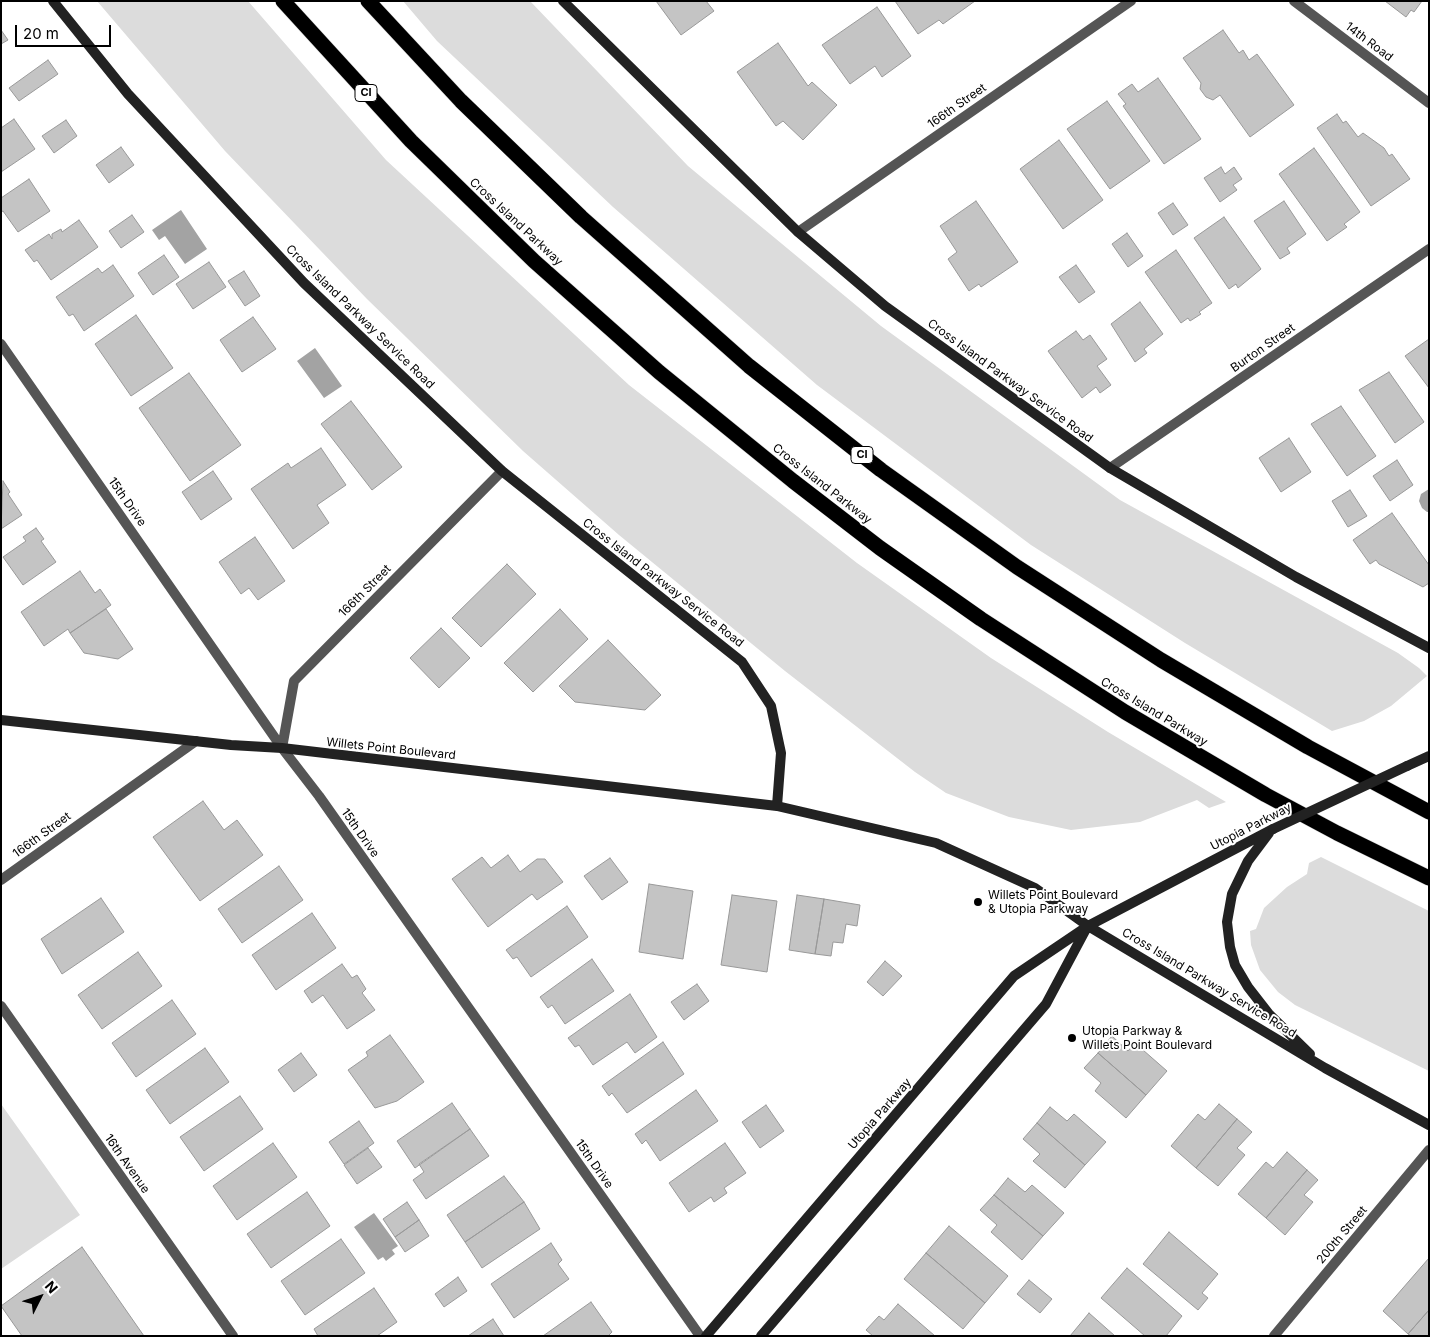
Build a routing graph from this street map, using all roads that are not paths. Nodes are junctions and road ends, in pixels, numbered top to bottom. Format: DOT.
graph roads {
  1 [pos="53,1"];
  2 [pos="283,1"];
  3 [pos="368,1"];
  4 [pos="563,1"];
  5 [pos="1131,1"];
  6 [pos="1294,1"];
  7 [pos="1429,102"];
  8 [pos="798,232"];
  9 [pos="1429,249"];
  10 [pos="1,344"];
  11 [pos="1110,468"];
  12 [pos="502,471"];
  13 [pos="1429,648"];
  14 [pos="1,720"];
  15 [pos="196,741"];
  16 [pos="282,748"];
  17 [pos="1429,756"];
  18 [pos="777,806"];
  19 [pos="1429,812"];
  20 [pos="1273,829"];
  21 [pos="1429,879"];
  22 [pos="1,880"];
  23 [pos="1088,926"];
  24 [pos="1,1006"];
  25 [pos="1325,1068"];
  26 [pos="1429,1125"];
  27 [pos="1429,1150"];
  28 [pos="233,1336"];
  29 [pos="700,1336"];
  30 [pos="706,1336"];
  31 [pos="761,1336"];
  32 [pos="1274,1336"];
  1 -- 12 [label="street, Cross Island Parkway Service Road"];
  2 -- 21 [label="highway, Cross Island Parkway / CI"];
  3 -- 19 [label="highway, CI"];
  4 -- 8 [label="street, Cross Island Parkway Service Road"];
  5 -- 8 [label="street, 166th Street"];
  6 -- 7 [label="street, 14th Road"];
  8 -- 11 [label="street, Cross Island Parkway Service Road"];
  9 -- 11 [label="street, Burton Street"];
  10 -- 16 [label="street, 15th Drive"];
  11 -- 13 [label="street, Cross Island Parkway Service Road"];
  12 -- 16 [label="street, 166th Street"];
  12 -- 18 [label="street, Cross Island Parkway Service Road"];
  14 -- 15 [label="street, Willets Point Boulevard"];
  15 -- 16 [label="street, Willets Point Boulevard"];
  15 -- 22 [label="street, 166th Street"];
  16 -- 18 [label="street, Willets Point Boulevard"];
  16 -- 29 [label="street, 15th Drive"];
  17 -- 20 [label="street, Utopia Parkway, bridge"];
  18 -- 23 [label="street, Cross Island Parkway Service Road"];
  20 -- 23 [label="street, Utopia Parkway"];
  20 -- 25 [label="street"];
  23 -- 25 [label="street, Cross Island Parkway Service Road"];
  23 -- 30 [label="street, Utopia Parkway"];
  23 -- 31 [label="street"];
  24 -- 28 [label="street, 16th Avenue"];
  25 -- 26 [label="street, Cross Island Parkway Service Road"];
  27 -- 32 [label="street, 200th Street"];
}
